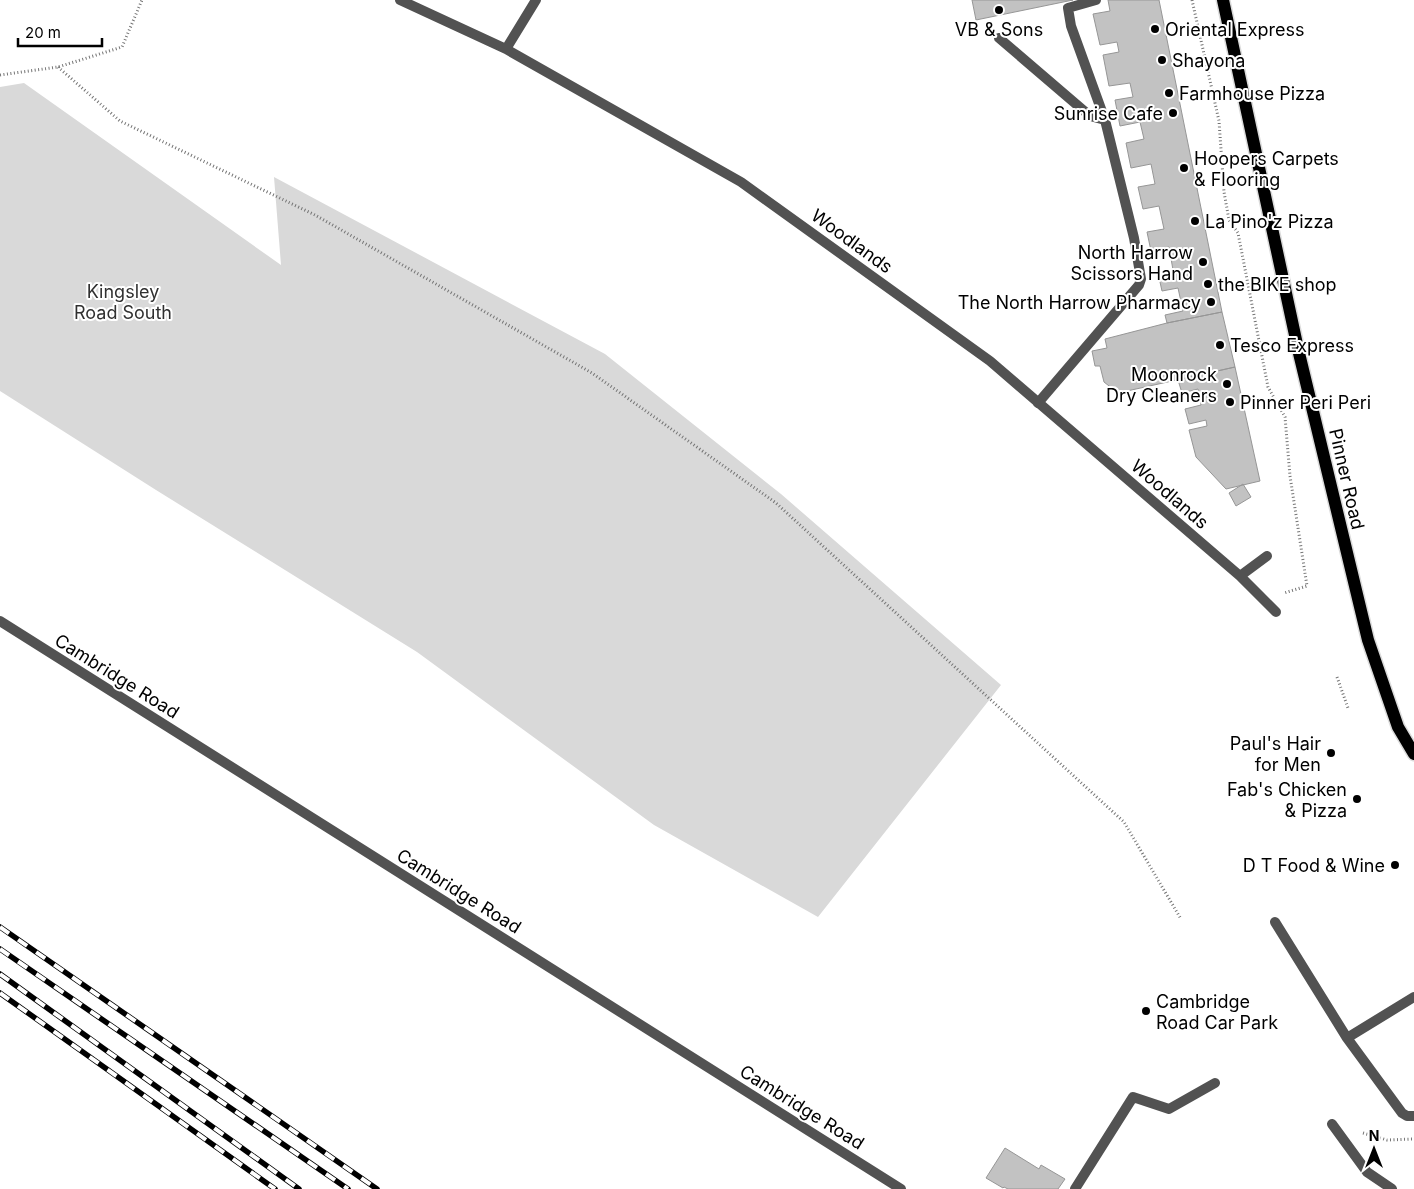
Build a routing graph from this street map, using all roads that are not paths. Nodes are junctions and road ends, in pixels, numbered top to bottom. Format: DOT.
graph roads {
  1 [pos="400,0"];
  2 [pos="536,0"];
  3 [pos="1096,0"];
  4 [pos="1223,0"];
  5 [pos="999,38"];
  6 [pos="506,49"];
  7 [pos="1105,120"];
  8 [pos="1038,403"];
  9 [pos="1267,556"];
  10 [pos="1240,576"];
  11 [pos="1276,612"];
  12 [pos="0,621"];
  13 [pos="1414,754"];
  14 [pos="1275,922"];
  15 [pos="1414,997"];
  16 [pos="1347,1038"];
  17 [pos="1215,1083"];
  18 [pos="1414,1116"];
  19 [pos="1332,1124"];
  20 [pos="901,1189"];
  21 [pos="1076,1189"];
  22 [pos="1392,1189"];
  1 -- 6 [label="street, Woodlands"];
  2 -- 6 [label="street"];
  3 -- 7 [label="street"];
  4 -- 13 [label="main road, Pinner Road"];
  5 -- 7 [label="street"];
  6 -- 8 [label="street, Woodlands"];
  7 -- 8 [label="street"];
  8 -- 10 [label="street, Woodlands"];
  9 -- 10 [label="street"];
  10 -- 11 [label="street, Woodlands"];
  12 -- 20 [label="street, Cambridge Road"];
  14 -- 16 [label="street"];
  15 -- 16 [label="street"];
  16 -- 18 [label="street"];
  17 -- 21 [label="street"];
  19 -- 22 [label="street"];
}
